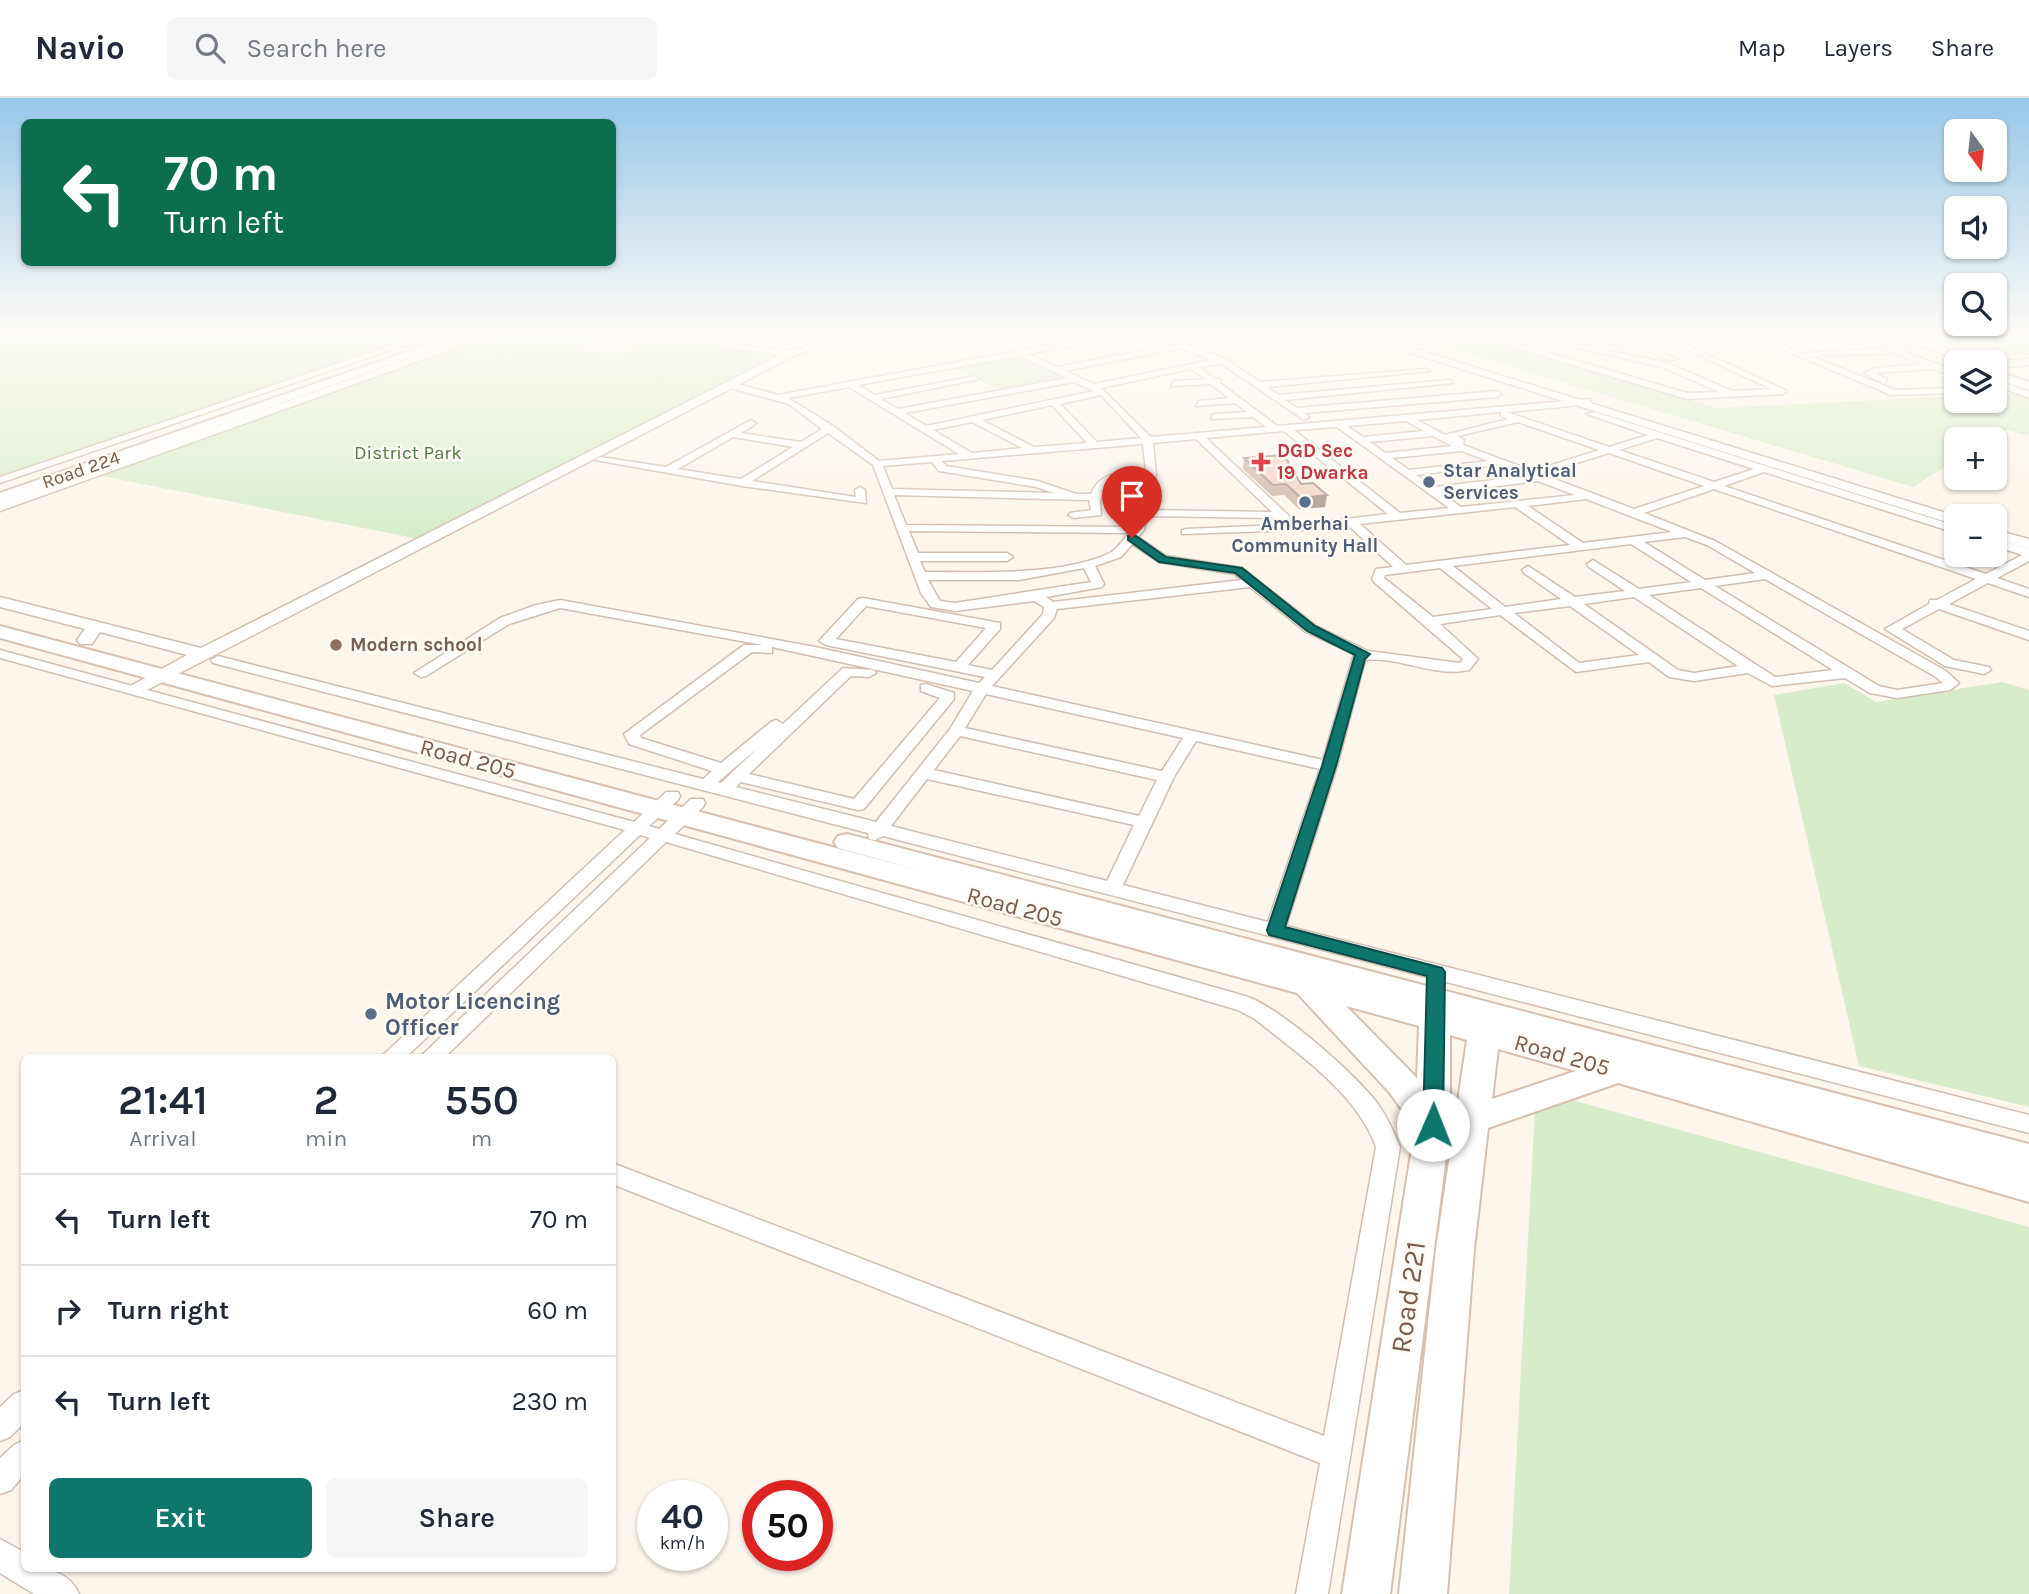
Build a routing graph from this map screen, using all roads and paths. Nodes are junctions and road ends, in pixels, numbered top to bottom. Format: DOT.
graph roads {
  1 [pos="235,401"];
  2 [pos="262,401"];
  3 [pos="279,401"];
  4 [pos="300,401"];
  5 [pos="706,401"];
  6 [pos="708,401"];
  7 [pos="787,401"];
  8 [pos="878,401"];
  9 [pos="956,401"];
  10 [pos="1058,401"];
  11 [pos="1110,401"];
  12 [pos="1230,401"];
  13 [pos="1239,401"];
  14 [pos="1283,401"];
  15 [pos="1409,401"];
  16 [pos="1506,401"];
  17 [pos="1571,401"];
  18 [pos="1054,402"];
  19 [pos="1394,402"];
  20 [pos="1199,404"];
  21 [pos="1587,406"];
  22 [pos="1295,411"];
  23 [pos="897,412"];
  24 [pos="1255,414"];
  25 [pos="1522,414"];
  26 [pos="1215,417"];
  27 [pos="974,419"];
  28 [pos="1415,419"];
  29 [pos="751,423"];
  30 [pos="1340,426"];
  31 [pos="830,428"];
  32 [pos="1318,428"];
  33 [pos="925,429"];
  34 [pos="1282,430"];
  35 [pos="1433,433"];
  36 [pos="732,434"];
  37 [pos="1657,435"];
  38 [pos="1199,437"];
  39 [pos="1148,440"];
  40 [pos="1361,440"];
  41 [pos="801,444"];
  42 [pos="1095,445"];
  43 [pos="1463,448"];
  44 [pos="1033,450"];
  45 [pos="1610,450"];
  46 [pos="970,456"];
  47 [pos="1382,456"];
  48 [pos="935,458"];
  49 [pos="600,460"];
  50 [pos="1501,463"];
  51 [pos="877,464"];
  52 [pos="1770,466"];
  53 [pos="667,471"];
  54 [pos="1406,473"];
  55 [pos="1151,474"];
  56 [pos="1538,475"];
  57 [pos="1826,478"];
  58 [pos="0,480"];
  59 [pos="742,483"];
  60 [pos="1714,485"];
  61 [pos="860,490"];
  62 [pos="0,491"];
  63 [pos="1432,491"];
  64 [pos="890,492"];
  65 [pos="1585,496"];
  66 [pos="1080,497"];
  67 [pos="1096,497"];
  68 [pos="0,498"];
  69 [pos="1516,503"];
  70 [pos="0,507"];
  71 [pos="1457,509"];
  72 [pos="1636,512"];
  73 [pos="1944,512"];
  74 [pos="1144,513"];
  75 [pos="1074,515"];
  76 [pos="1282,516"];
  77 [pos="1397,516"];
  78 [pos="1944,518"];
  79 [pos="1351,522"];
  80 [pos="1944,526"];
  81 [pos="1302,527"];
  82 [pos="904,528"];
  83 [pos="2007,531"];
  84 [pos="1186,532"];
  85 [pos="1691,532"];
  86 [pos="1135,534"];
  87 [pos="2007,538"];
  88 [pos="2029,538"];
  89 [pos="1632,540"];
  90 [pos="2029,544"];
  91 [pos="2007,546"];
  92 [pos="1581,547"];
  93 [pos="1385,552"];
  94 [pos="2029,554"];
  95 [pos="1007,556"];
  96 [pos="915,557"];
  97 [pos="1441,563"];
  98 [pos="1088,564"];
  99 [pos="1201,564"];
  100 [pos="1593,564"];
  101 [pos="1402,568"];
  102 [pos="1528,570"];
  103 [pos="1380,572"];
  104 [pos="1768,575"];
  105 [pos="921,576"];
  106 [pos="1986,578"];
  107 [pos="1252,583"];
  108 [pos="1704,584"];
  109 [pos="1208,588"];
  110 [pos="1637,593"];
  111 [pos="2029,593"];
  112 [pos="1028,597"];
  113 [pos="1572,601"];
  114 [pos="0,602"];
  115 [pos="1935,603"];
  116 [pos="1051,606"];
  117 [pos="1501,610"];
  118 [pos="1430,621"];
  119 [pos="91,633"];
  120 [pos="2029,636"];
  121 [pos="6,638"];
  122 [pos="1364,654"];
  123 [pos="1650,658"];
  124 [pos="959,667"];
  125 [pos="1751,668"];
  126 [pos="1984,670"];
  127 [pos="178,673"];
  128 [pos="421,673"];
  129 [pos="1847,673"];
  130 [pos="996,674"];
  131 [pos="981,690"];
  132 [pos="956,731"];
  133 [pos="1191,737"];
  134 [pos="1329,766"];
  135 [pos="731,773"];
  136 [pos="924,773"];
  137 [pos="1166,777"];
  138 [pos="725,788"];
  139 [pos="674,811"];
  140 [pos="1144,822"];
  141 [pos="873,838"];
  142 [pos="1113,888"];
  143 [pos="1275,930"];
  144 [pos="1306,985"];
  145 [pos="1435,997"];
  146 [pos="1486,1023"];
  147 [pos="395,1054"];
  148 [pos="434,1054"];
  149 [pos="1618,1071"];
  150 [pos="1474,1119"];
  151 [pos="2029,1124"];
  152 [pos="1433,1125"];
  153 [pos="2029,1159"];
  154 [pos="616,1175"];
  155 [pos="2029,1186"];
  156 [pos="21,1407"];
  157 [pos="0,1427"];
  158 [pos="1335,1454"];
  159 [pos="21,1458"];
  160 [pos="0,1479"];
  161 [pos="0,1555"];
  162 [pos="21,1568"];
  163 [pos="27,1572"];
  164 [pos="63,1594"];
  165 [pos="1312,1594"];
  166 [pos="1366,1594"];
  167 [pos="1423,1594"];
  1 -- 58 [label="street"];
  2 -- 62 [label="main road, Road 224"];
  3 -- 68 [label="main road, Road 224"];
  4 -- 70 [label="street"];
  5 -- 127 [label="street"];
  6 -- 49 [label="street"];
  7 -- 31 [label="street"];
  8 -- 23 [label="street"];
  9 -- 23 [label="street"];
  10 -- 18 [label="street"];
  11 -- 39 [label="street"];
  12 -- 20 [label="street"];
  13 -- 24 [label="street"];
  14 -- 22 [label="street"];
  15 -- 19 [label="street"];
  16 -- 25 [label="street"];
  17 -- 21 [label="street"];
  18 -- 27 [label="street"];
  18 -- 42 [label="street"];
  19 -- 22 [label="street"];
  19 -- 28 [label="street"];
  21 -- 25 [label="street"];
  21 -- 37 [label="street"];
  21 -- 52 [label="street"];
  21 -- 57 [label="street"];
  22 -- 32 [label="street"];
  23 -- 33 [label="street"];
  24 -- 26 [label="street"];
  24 -- 34 [label="street"];
  25 -- 28 [label="street"];
  25 -- 45 [label="street"];
  25 -- 56 [label="street"];
  27 -- 33 [label="street"];
  27 -- 44 [label="street"];
  28 -- 30 [label="street"];
  28 -- 35 [label="street"];
  29 -- 36 [label="street"];
  30 -- 32 [label="street"];
  30 -- 40 [label="street"];
  31 -- 41 [label="street"];
  31 -- 51 [label="street"];
  32 -- 34 [label="street"];
  33 -- 46 [label="street"];
  34 -- 38 [label="street"];
  34 -- 77 [label="street"];
  35 -- 40 [label="street"];
  35 -- 43 [label="street"];
  36 -- 41 [label="street"];
  36 -- 53 [label="street"];
  37 -- 45 [label="street"];
  37 -- 52 [label="street"];
  38 -- 39 [label="street"];
  38 -- 76 [label="street"];
  39 -- 42 [label="street"];
  39 -- 55 [label="street"];
  40 -- 47 [label="street"];
  41 -- 59 [label="street"];
  42 -- 44 [label="street"];
  43 -- 47 [label="street"];
  43 -- 50 [label="street"];
  44 -- 46 [label="street"];
  45 -- 56 [label="street"];
  45 -- 60 [label="street"];
  46 -- 48 [label="street"];
  47 -- 54 [label="street"];
  48 -- 51 [label="street"];
  48 -- 66 [label="street"];
  49 -- 53 [label="street"];
  49 -- 127 [label="street"];
  50 -- 54 [label="street"];
  50 -- 56 [label="street"];
  51 -- 64 [label="street"];
  52 -- 57 [label="street"];
  52 -- 60 [label="street"];
  52 -- 80 [label="street"];
  53 -- 59 [label="street"];
  54 -- 63 [label="street"];
  55 -- 67 [label="street"];
  55 -- 74 [label="street"];
  56 -- 63 [label="street"];
  56 -- 65 [label="street"];
  56 -- 72 [label="street"];
  57 -- 73 [label="street"];
  57 -- 78 [label="street"];
  59 -- 61 [label="street"];
  60 -- 72 [label="street"];
  60 -- 106 [label="street"];
  63 -- 71 [label="street"];
  64 -- 66 [label="street"];
  64 -- 82 [label="street"];
  65 -- 69 [label="street"];
  65 -- 72 [label="street"];
  66 -- 67 [label="street"];
  67 -- 75 [label="street"];
  69 -- 71 [label="street"];
  69 -- 92 [label="street"];
  71 -- 77 [label="street"];
  72 -- 85 [label="street"];
  74 -- 76 [label="street"];
  74 -- 86 [label="street"];
  76 -- 81 [label="street"];
  77 -- 79 [label="street"];
  79 -- 81 [label="street"];
  79 -- 93 [label="street"];
  81 -- 84 [label="street"];
  82 -- 86 [label="street"];
  82 -- 96 [label="street"];
  83 -- 88 [label="street"];
  85 -- 89 [label="street"];
  85 -- 104 [label="street"];
  86 -- 98 [label="street"];
  86 -- 99 [label="street"];
  87 -- 90 [label="street"];
  89 -- 92 [label="street"];
  89 -- 108 [label="street"];
  91 -- 94 [label="street"];
  92 -- 97 [label="street"];
  93 -- 101 [label="street"];
  93 -- 103 [label="street"];
  94 -- 106 [label="street"];
  95 -- 96 [label="street"];
  96 -- 105 [label="street"];
  97 -- 101 [label="street"];
  97 -- 117 [label="street"];
  98 -- 105 [label="street"];
  98 -- 112 [label="street"];
  99 -- 107 [label="street"];
  99 -- 109 [label="street"];
  100 -- 110 [label="street"];
  101 -- 103 [label="street"];
  102 -- 113 [label="street"];
  103 -- 118 [label="street"];
  104 -- 108 [label="street"];
  104 -- 129 [label="street"];
  105 -- 112 [label="street"];
  106 -- 111 [label="street"];
  106 -- 115 [label="street"];
  107 -- 109 [label="street"];
  107 -- 122 [label="street"];
  108 -- 110 [label="street"];
  108 -- 129 [label="street"];
  109 -- 116 [label="street"];
  110 -- 113 [label="street"];
  110 -- 125 [label="street"];
  112 -- 116 [label="street"];
  113 -- 117 [label="street"];
  113 -- 123 [label="street"];
  114 -- 119 [label="street"];
  115 -- 120 [label="street"];
  115 -- 126 [label="street"];
  116 -- 130 [label="street"];
  117 -- 118 [label="street"];
  117 -- 123 [label="street"];
  118 -- 122 [label="street"];
  119 -- 121 [label="main road, Road 205"];
  119 -- 127 [label="main road, Road 205"];
  121 -- 127 [label="main road, Road 205"];
  122 -- 134 [label="street"];
  123 -- 125 [label="street"];
  124 -- 124 [label="street"];
  124 -- 130 [label="street"];
  125 -- 129 [label="street"];
  127 -- 139 [label="main road, Road 205"];
  127 -- 139 [label="street"];
  128 -- 131 [label="street"];
  130 -- 131 [label="street"];
  131 -- 132 [label="street"];
  131 -- 133 [label="street"];
  132 -- 136 [label="street"];
  132 -- 137 [label="street"];
  133 -- 134 [label="street"];
  133 -- 137 [label="street"];
  134 -- 143 [label="street"];
  135 -- 135 [label="street"];
  135 -- 135 [label="street"];
  135 -- 138 [label="street"];
  135 -- 139 [label="street"];
  136 -- 140 [label="street"];
  136 -- 141 [label="street"];
  137 -- 140 [label="street"];
  138 -- 139 [label="street"];
  138 -- 141 [label="street"];
  139 -- 141 [label="main road, Road 205"];
  139 -- 144 [label="main road, Road 205"];
  139 -- 147 [label="street"];
  139 -- 148 [label="street"];
  139 -- 158 [label="street"];
  140 -- 142 [label="street"];
  141 -- 142 [label="street"];
  141 -- 145 [label="main road, Road 205"];
  142 -- 143 [label="street"];
  143 -- 145 [label="street"];
  144 -- 145 [label="main road, Road 205"];
  144 -- 152 [label="main road"];
  145 -- 146 [label="main road, Road 205"];
  145 -- 151 [label="street"];
  145 -- 152 [label="main road, Road 221"];
  146 -- 149 [label="main road, Road 205"];
  146 -- 150 [label="main road, Road 221"];
  146 -- 153 [label="main road, Road 205"];
  149 -- 150 [label="main road"];
  149 -- 155 [label="main road, Road 205"];
  150 -- 167 [label="main road, Road 221"];
  152 -- 166 [label="main road, Road 221"];
  154 -- 158 [label="street"];
  156 -- 157 [label="street"];
  158 -- 165 [label="street"];
  159 -- 160 [label="street"];
  161 -- 162 [label="street"];
  163 -- 164 [label="street"];
}
